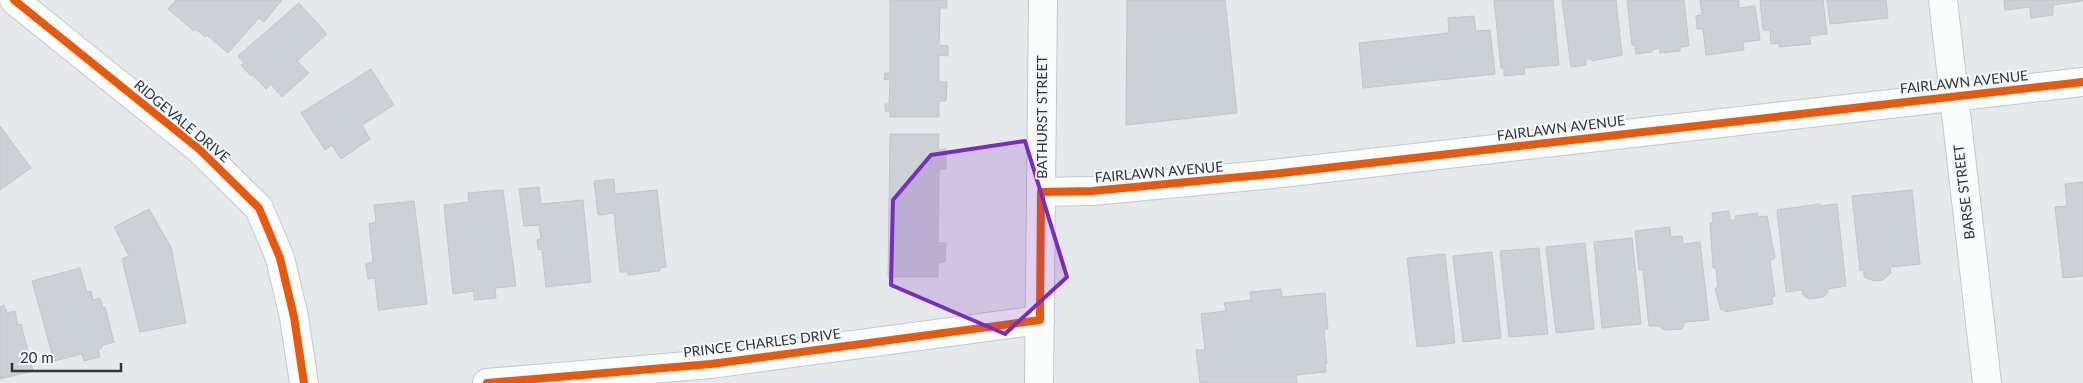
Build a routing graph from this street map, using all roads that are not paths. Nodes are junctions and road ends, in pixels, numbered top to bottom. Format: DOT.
graph roads {
  1 [pos="14,0"];
  2 [pos="1043,0"];
  3 [pos="1943,0"];
  4 [pos="2083,82"];
  5 [pos="1953,96"];
  6 [pos="1041,192"];
  7 [pos="1040,320"];
  8 [pos="304,383"];
  9 [pos="487,383"];
  10 [pos="1039,383"];
  11 [pos="1987,383"];
  1 -- 8 [label="street, RIDGEVALE DRIVE"];
  2 -- 6 [label="street, BATHURST STREET"];
  3 -- 5 [label="street, BARSE STREET"];
  4 -- 5 [label="street, FAIRLAWN AVENUE"];
  5 -- 6 [label="street, FAIRLAWN AVENUE"];
  5 -- 11 [label="street, BARSE STREET"];
  6 -- 7 [label="street, BATHURST STREET"];
  7 -- 9 [label="street, PRINCE CHARLES DRIVE"];
  7 -- 10 [label="street, BATHURST STREET"];
}
